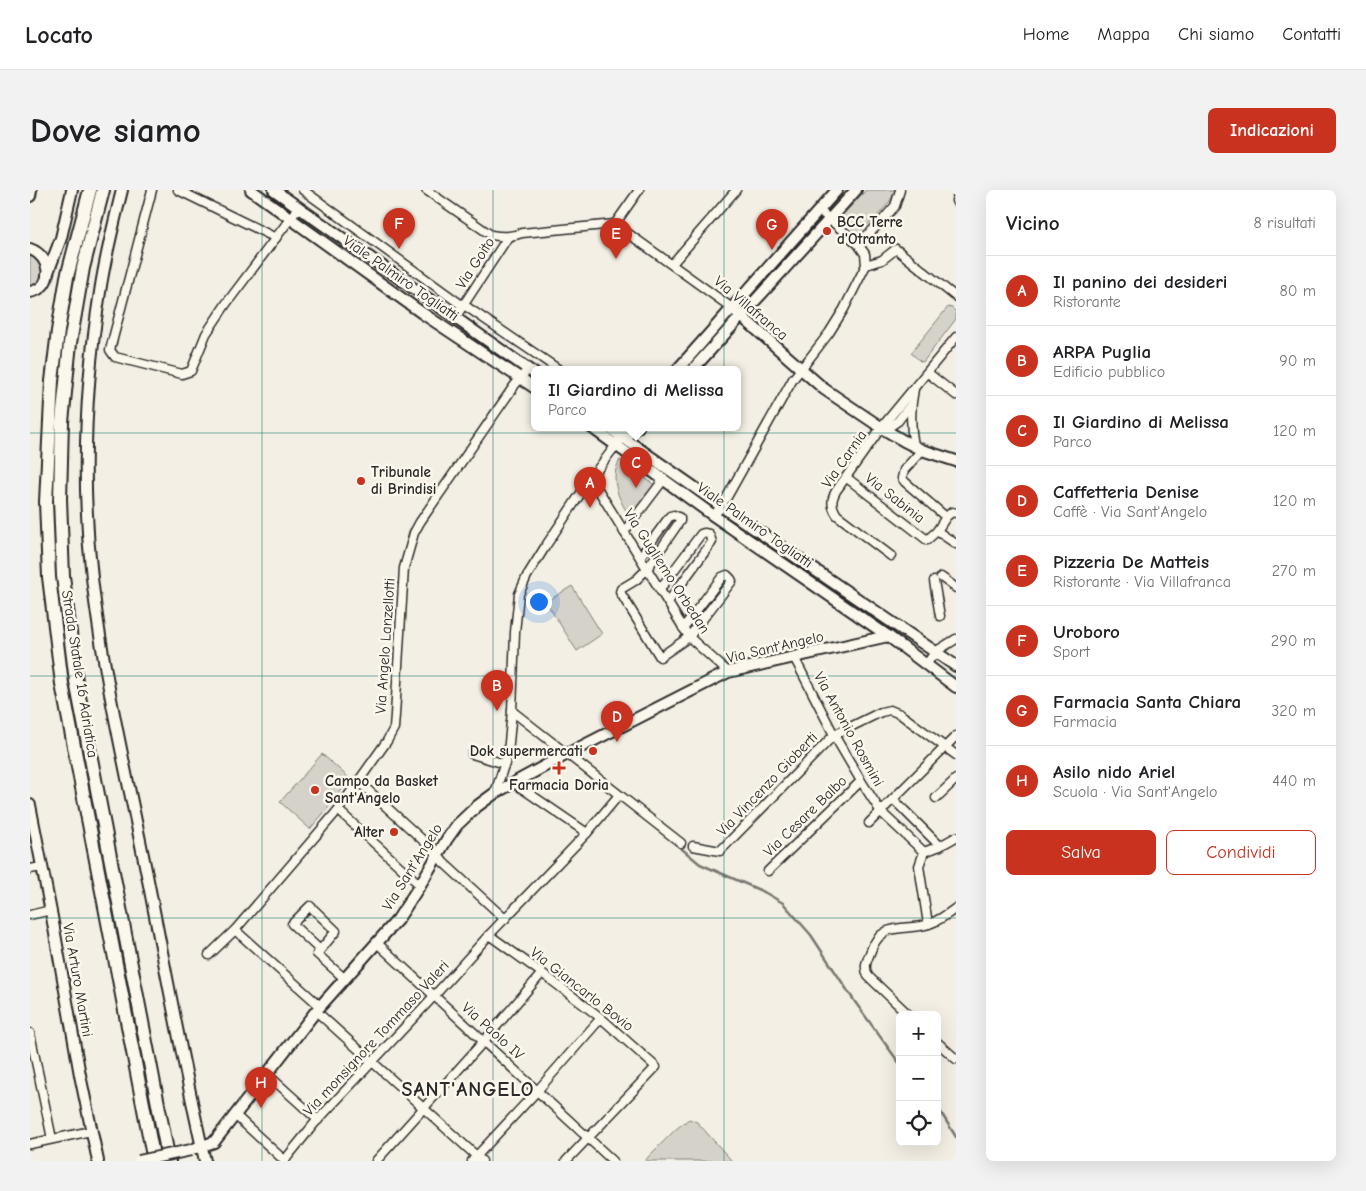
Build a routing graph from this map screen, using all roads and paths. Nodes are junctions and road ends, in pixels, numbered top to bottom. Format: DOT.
graph roads {
  1 [pos="31,190"];
  2 [pos="72,190"];
  3 [pos="90,190"];
  4 [pos="103,190"];
  5 [pos="122,190"];
  6 [pos="152,190"];
  7 [pos="178,190"];
  8 [pos="251,190"];
  9 [pos="274,190"];
  10 [pos="303,190"];
  11 [pos="426,190"];
  12 [pos="639,190"];
  13 [pos="736,190"];
  14 [pos="837,190"];
  15 [pos="856,190"];
  16 [pos="900,190"];
  17 [pos="30,196"];
  18 [pos="299,207"];
  19 [pos="819,210"];
  20 [pos="290,218"];
  21 [pos="830,219"];
  22 [pos="615,224"];
  23 [pos="508,237"];
  24 [pos="61,238"];
  25 [pos="276,238"];
  26 [pos="858,244"];
  27 [pos="32,250"];
  28 [pos="672,264"];
  29 [pos="866,265"];
  30 [pos="47,275"];
  31 [pos="30,292"];
  32 [pos="956,297"];
  33 [pos="463,305"];
  34 [pos="732,308"];
  35 [pos="741,316"];
  36 [pos="455,318"];
  37 [pos="956,337"];
  38 [pos="513,338"];
  39 [pos="502,352"];
  40 [pos="554,366"];
  41 [pos="681,366"];
  42 [pos="695,366"];
  43 [pos="801,369"];
  44 [pos="531,372"];
  45 [pos="928,373"];
  46 [pos="521,379"];
  47 [pos="531,385"];
  48 [pos="914,389"];
  49 [pos="956,395"];
  50 [pos="911,403"];
  51 [pos="883,429"];
  52 [pos="599,431"];
  53 [pos="611,431"];
  54 [pos="625,431"];
  55 [pos="633,431"];
  56 [pos="619,441"];
  57 [pos="918,448"];
  58 [pos="956,461"];
  59 [pos="591,478"];
  60 [pos="846,478"];
  61 [pos="664,479"];
  62 [pos="721,506"];
  63 [pos="951,514"];
  64 [pos="714,516"];
  65 [pos="937,531"];
  66 [pos="624,532"];
  67 [pos="956,544"];
  68 [pos="891,556"];
  69 [pos="640,557"];
  70 [pos="647,569"];
  71 [pos="941,576"];
  72 [pos="934,581"];
  73 [pos="956,588"];
  74 [pos="660,589"];
  75 [pos="668,602"];
  76 [pos="940,616"];
  77 [pos="683,628"];
  78 [pos="905,632"];
  79 [pos="888,636"];
  80 [pos="689,637"];
  81 [pos="956,639"];
  82 [pos="935,652"];
  83 [pos="794,657"];
  84 [pos="926,664"];
  85 [pos="956,666"];
  86 [pos="728,672"];
  87 [pos="956,687"];
  88 [pos="512,711"];
  89 [pos="834,735"];
  90 [pos="956,736"];
  91 [pos="945,748"];
  92 [pos="472,754"];
  93 [pos="567,754"];
  94 [pos="956,755"];
  95 [pos="504,764"];
  96 [pos="956,779"];
  97 [pos="860,781"];
  98 [pos="358,782"];
  99 [pos="514,783"];
  100 [pos="495,793"];
  101 [pos="619,795"];
  102 [pos="936,798"];
  103 [pos="893,800"];
  104 [pos="30,805"];
  105 [pos="338,810"];
  106 [pos="881,812"];
  107 [pos="869,823"];
  108 [pos="587,833"];
  109 [pos="956,837"];
  110 [pos="948,842"];
  111 [pos="681,843"];
  112 [pos="692,846"];
  113 [pos="940,846"];
  114 [pos="956,847"];
  115 [pos="924,852"];
  116 [pos="438,854"];
  117 [pos="42,867"];
  118 [pos="30,870"];
  119 [pos="768,871"];
  120 [pos="420,885"];
  121 [pos="956,908"];
  122 [pos="51,910"];
  123 [pos="30,915"];
  124 [pos="505,919"];
  125 [pos="928,924"];
  126 [pos="235,930"];
  127 [pos="489,935"];
  128 [pos="377,943"];
  129 [pos="320,950"];
  130 [pos="209,955"];
  131 [pos="542,973"];
  132 [pos="345,979"];
  133 [pos="434,996"];
  134 [pos="318,1009"];
  135 [pos="905,1011"];
  136 [pos="601,1018"];
  137 [pos="30,1033"];
  138 [pos="484,1041"];
  139 [pos="941,1046"];
  140 [pos="956,1060"];
  141 [pos="372,1062"];
  142 [pos="267,1074"];
  143 [pos="538,1090"];
  144 [pos="424,1108"];
  145 [pos="235,1115"];
  146 [pos="318,1120"];
  147 [pos="92,1131"];
  148 [pos="588,1137"];
  149 [pos="52,1139"];
  150 [pos="30,1144"];
  151 [pos="202,1147"];
  152 [pos="477,1159"];
  153 [pos="98,1161"];
  154 [pos="139,1161"];
  155 [pos="154,1161"];
  156 [pos="169,1161"];
  157 [pos="205,1161"];
  158 [pos="285,1161"];
  159 [pos="376,1161"];
  160 [pos="566,1161"];
  161 [pos="613,1161"];
  1 -- 17 [label="street"];
  2 -- 24 [label="street"];
  3 -- 155 [label="highway, Strada Statale 16 Adriatica"];
  4 -- 156 [label="highway, Strada Statale 16 Adriatica"];
  5 -- 151 [label="street"];
  6 -- 25 [label="street"];
  7 -- 25 [label="street"];
  8 -- 20 [label="street, Viale Palmiro Togliatti"];
  9 -- 18 [label="street, Viale Palmiro Togliatti"];
  10 -- 33 [label="street, Viale Palmiro Togliatti"];
  11 -- 23 [label="street"];
  12 -- 22 [label="street"];
  13 -- 28 [label="street"];
  14 -- 19 [label="street"];
  15 -- 21 [label="street"];
  16 -- 26 [label="street"];
  18 -- 20 [label="street"];
  18 -- 36 [label="street, Viale Palmiro Togliatti"];
  19 -- 21 [label="street"];
  19 -- 34 [label="street"];
  20 -- 25 [label="street"];
  20 -- 46 [label="street, Viale Palmiro Togliatti"];
  21 -- 26 [label="street"];
  21 -- 35 [label="street"];
  22 -- 23 [label="street"];
  22 -- 28 [label="street, Via Villafranca"];
  23 -- 33 [label="street, Via Goito"];
  24 -- 27 [label="street"];
  24 -- 30 [label="street"];
  26 -- 29 [label="street"];
  27 -- 30 [label="street"];
  28 -- 34 [label="street, Via Villafranca"];
  29 -- 32 [label="street"];
  29 -- 43 [label="street"];
  30 -- 31 [label="street"];
  33 -- 36 [label="street, Viale Palmiro Togliatti"];
  33 -- 38 [label="street, Viale Palmiro Togliatti"];
  34 -- 35 [label="street, Via Villafranca"];
  34 -- 41 [label="street"];
  35 -- 42 [label="street"];
  35 -- 43 [label="street, Via Villafranca"];
  36 -- 39 [label="street, Viale Palmiro Togliatti"];
  37 -- 45 [label="street"];
  38 -- 39 [label="street"];
  38 -- 40 [label="street, Viale Palmiro Togliatti"];
  39 -- 44 [label="street, Viale Palmiro Togliatti"];
  43 -- 51 [label="street, Via Villafranca"];
  43 -- 62 [label="street"];
  44 -- 46 [label="street, Via Angelo Lanzellotti"];
  45 -- 48 [label="street"];
  45 -- 49 [label="street"];
  46 -- 47 [label="street, Viale Palmiro Togliatti"];
  46 -- 98 [label="street, Via Angelo Lanzellotti"];
  48 -- 50 [label="street"];
  48 -- 51 [label="street"];
  50 -- 51 [label="street"];
  50 -- 57 [label="street"];
  51 -- 57 [label="street, Via Villafranca"];
  51 -- 60 [label="street, Via Carnia"];
  52 -- 56 [label="street, Viale Palmiro Togliatti"];
  53 -- 56 [label="street, Viale Palmiro Togliatti"];
  54 -- 56 [label="street"];
  55 -- 56 [label="street"];
  56 -- 59 [label="street"];
  56 -- 61 [label="street, Viale Palmiro Togliatti"];
  56 -- 62 [label="street, Viale Palmiro Togliatti"];
  57 -- 58 [label="street, Via Villafranca"];
  57 -- 63 [label="street"];
  59 -- 66 [label="street, Via Gugliemo Orbedan"];
  59 -- 88 [label="street"];
  60 -- 65 [label="street, Via Sabinia"];
  60 -- 68 [label="street, Via Carnia"];
  61 -- 64 [label="street, Viale Palmiro Togliatti"];
  61 -- 66 [label="street"];
  62 -- 64 [label="street"];
  62 -- 78 [label="street, Viale Palmiro Togliatti"];
  63 -- 65 [label="street"];
  64 -- 79 [label="street, Viale Palmiro Togliatti"];
  65 -- 67 [label="street"];
  66 -- 69 [label="street, Via Gugliemo Orbedan"];
  69 -- 70 [label="street, Via Gugliemo Orbedan"];
  69 -- 70 [label="street"];
  70 -- 74 [label="street, Via Gugliemo Orbedan"];
  70 -- 80 [label="street"];
  71 -- 73 [label="street"];
  72 -- 76 [label="street"];
  74 -- 75 [label="street, Via Gugliemo Orbedan"];
  74 -- 75 [label="street"];
  75 -- 77 [label="street, Via Gugliemo Orbedan"];
  77 -- 80 [label="street, Via Gugliemo Orbedan"];
  77 -- 80 [label="street"];
  78 -- 79 [label="street"];
  78 -- 82 [label="street, Viale Palmiro Togliatti"];
  79 -- 83 [label="street, Via Sant'Angelo"];
  79 -- 84 [label="street, Viale Palmiro Togliatti"];
  80 -- 86 [label="street, Via Gugliemo Orbedan"];
  81 -- 82 [label="street"];
  82 -- 84 [label="street"];
  82 -- 85 [label="street, Viale Palmiro Togliatti"];
  83 -- 86 [label="street, Via Sant'Angelo"];
  83 -- 89 [label="street, Via Antonio Rosmini"];
  84 -- 87 [label="street, Viale Palmiro Togliatti"];
  86 -- 93 [label="street, Via Sant'Angelo"];
  88 -- 93 [label="street"];
  88 -- 95 [label="street"];
  89 -- 91 [label="street, Via Vincenzo Gioberti"];
  89 -- 97 [label="street, Via Antonio Rosmini"];
  89 -- 112 [label="street, Via Vincenzo Gioberti"];
  90 -- 91 [label="street"];
  91 -- 94 [label="street"];
  91 -- 103 [label="street"];
  92 -- 95 [label="street"];
  93 -- 99 [label="street, Via Sant'Angelo"];
  93 -- 101 [label="street"];
  95 -- 100 [label="street"];
  96 -- 102 [label="street"];
  97 -- 106 [label="street, Via Antonio Rosmini"];
  97 -- 119 [label="street, Via Cesare Balbo"];
  98 -- 105 [label="street, Via Angelo Lanzellotti"];
  98 -- 116 [label="street"];
  99 -- 100 [label="street, Via Sant'Angelo"];
  99 -- 108 [label="street"];
  100 -- 116 [label="street, Via Sant'Angelo"];
  101 -- 108 [label="street, Via monsignore Tommaso Valeri"];
  101 -- 111 [label="street"];
  103 -- 106 [label="street"];
  103 -- 113 [label="street"];
  104 -- 117 [label="street, Via Arturo Martini"];
  105 -- 120 [label="street"];
  105 -- 126 [label="street, Via Angelo Lanzellotti"];
  106 -- 107 [label="street"];
  106 -- 115 [label="street, Via Antonio Rosmini"];
  108 -- 124 [label="street, Via monsignore Tommaso Valeri"];
  109 -- 110 [label="street"];
  110 -- 113 [label="street"];
  110 -- 114 [label="street"];
  113 -- 115 [label="street"];
  115 -- 125 [label="street"];
  116 -- 120 [label="street, Via Sant'Angelo"];
  116 -- 124 [label="street"];
  117 -- 118 [label="street"];
  117 -- 122 [label="street, Via Arturo Martini"];
  120 -- 128 [label="street, Via Sant'Angelo"];
  121 -- 125 [label="street"];
  122 -- 123 [label="street"];
  122 -- 147 [label="street, Via Arturo Martini"];
  124 -- 127 [label="street, Via monsignore Tommaso Valeri"];
  125 -- 135 [label="street"];
  126 -- 130 [label="street, Via Angelo Lanzellotti"];
  126 -- 134 [label="street"];
  127 -- 131 [label="street, Via Giancarlo Bovio"];
  127 -- 133 [label="street, Via monsignore Tommaso Valeri"];
  128 -- 132 [label="street, Via Sant'Angelo"];
  128 -- 133 [label="street, Via Paolo IV"];
  129 -- 129 [label="street"];
  129 -- 132 [label="street"];
  131 -- 136 [label="street, Via Giancarlo Bovio"];
  131 -- 138 [label="street"];
  132 -- 134 [label="street, Via Sant'Angelo"];
  133 -- 138 [label="street, Via Paolo IV"];
  133 -- 141 [label="street, Via monsignore Tommaso Valeri"];
  134 -- 141 [label="street"];
  134 -- 142 [label="street, Via Sant'Angelo"];
  136 -- 143 [label="street"];
  136 -- 148 [label="street, Via Giancarlo Bovio"];
  137 -- 149 [label="street"];
  138 -- 143 [label="street, Via Paolo IV"];
  138 -- 144 [label="street"];
  139 -- 140 [label="street"];
  141 -- 144 [label="street"];
  141 -- 146 [label="street, Via monsignore Tommaso Valeri"];
  142 -- 145 [label="street, Via Sant'Angelo"];
  142 -- 146 [label="street"];
  143 -- 148 [label="street, Via Paolo IV"];
  143 -- 152 [label="street"];
  144 -- 152 [label="street"];
  144 -- 159 [label="street"];
  145 -- 151 [label="street, Via Sant'Angelo"];
  145 -- 158 [label="street"];
  146 -- 158 [label="street, Via monsignore Tommaso Valeri"];
  147 -- 149 [label="street"];
  147 -- 153 [label="street, Via Arturo Martini"];
  148 -- 160 [label="street"];
  148 -- 161 [label="street, Via Paolo IV"];
  149 -- 150 [label="street"];
  151 -- 154 [label="street, bridge"];
  151 -- 157 [label="street"];
}
